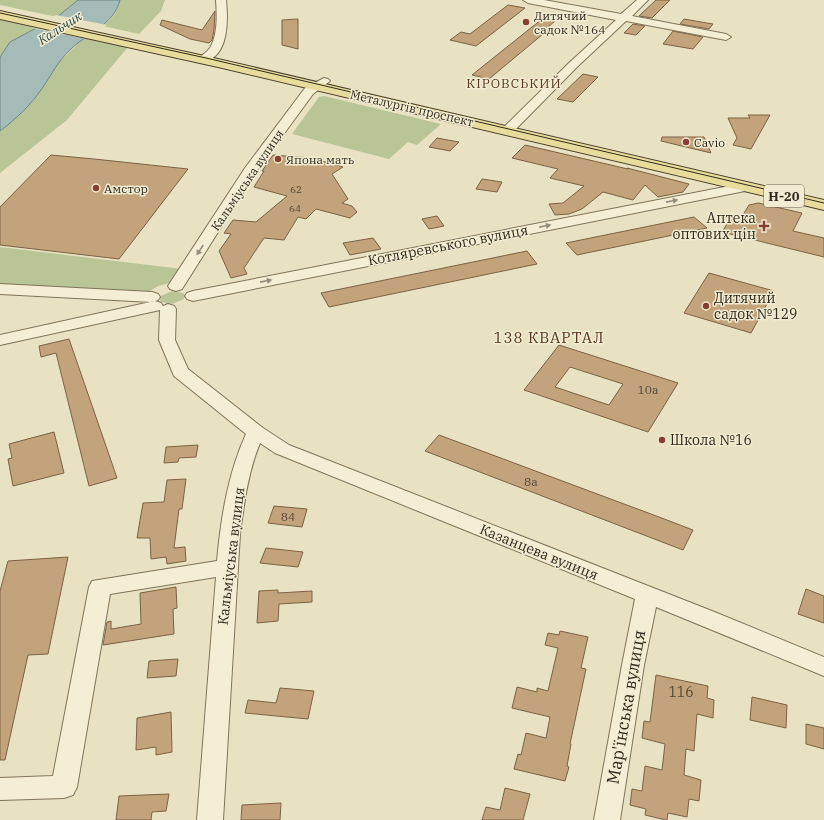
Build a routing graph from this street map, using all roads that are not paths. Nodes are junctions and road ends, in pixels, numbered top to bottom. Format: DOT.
graph roads {
  1 [pos="221,0"];
  2 [pos="528,0"];
  3 [pos="643,0"];
  4 [pos="0,8"];
  5 [pos="0,15"];
  6 [pos="25,17"];
  7 [pos="624,18"];
  8 [pos="726,37"];
  9 [pos="208,57"];
  10 [pos="320,83"];
  11 [pos="510,128"];
  12 [pos="716,176"];
  13 [pos="745,187"];
  14 [pos="703,195"];
  15 [pos="824,197"];
  16 [pos="824,205"];
  17 [pos="176,286"];
  18 [pos="0,289"];
  19 [pos="106,294"];
  20 [pos="193,296"];
  21 [pos="158,304"];
  22 [pos="106,316"];
  23 [pos="0,340"];
  24 [pos="256,432"];
  25 [pos="227,567"];
  26 [pos="647,595"];
  27 [pos="824,667"];
  28 [pos="0,789"];
  29 [pos="210,820"];
  30 [pos="607,820"];
  1 -- 9 [label="street"];
  2 -- 7 [label="street"];
  3 -- 7 [label="street"];
  4 -- 6 [label="main road, Металургів проспект"];
  5 -- 6 [label="main road, Металургів проспект"];
  6 -- 9 [label="main road, Металургів проспект"];
  7 -- 8 [label="street"];
  7 -- 11 [label="street"];
  9 -- 10 [label="main road, Металургів проспект"];
  10 -- 11 [label="main road, Металургів проспект"];
  10 -- 17 [label="street, Кальміуська вулиця, one-way"];
  11 -- 12 [label="main road, Металургів проспект"];
  12 -- 13 [label="main road, Металургів проспект"];
  12 -- 14 [label="street"];
  12 -- 15 [label="main road, Металургів проспект"];
  13 -- 14 [label="street, Котляревського вулиця / Н-20"];
  13 -- 16 [label="main road, Металургів проспект / Н-20"];
  20 -- 14 [label="street, Котляревського вулиця / Н-20, one-way"];
  17 -- 20 [label="street"];
  17 -- 21 [label="street"];
  18 -- 19 [label="street"];
  19 -- 21 [label="street"];
  19 -- 22 [label="street"];
  20 -- 21 [label="street"];
  21 -- 22 [label="street"];
  21 -- 24 [label="street"];
  22 -- 23 [label="street"];
  24 -- 25 [label="street, Кальміуська вулиця"];
  24 -- 26 [label="street, Казанцева вулиця"];
  25 -- 28 [label="street"];
  25 -- 29 [label="street, Кальміуська вулиця"];
  26 -- 27 [label="street, Казанцева вулиця"];
  26 -- 30 [label="street, Мар'їнська вулиця"];
}
